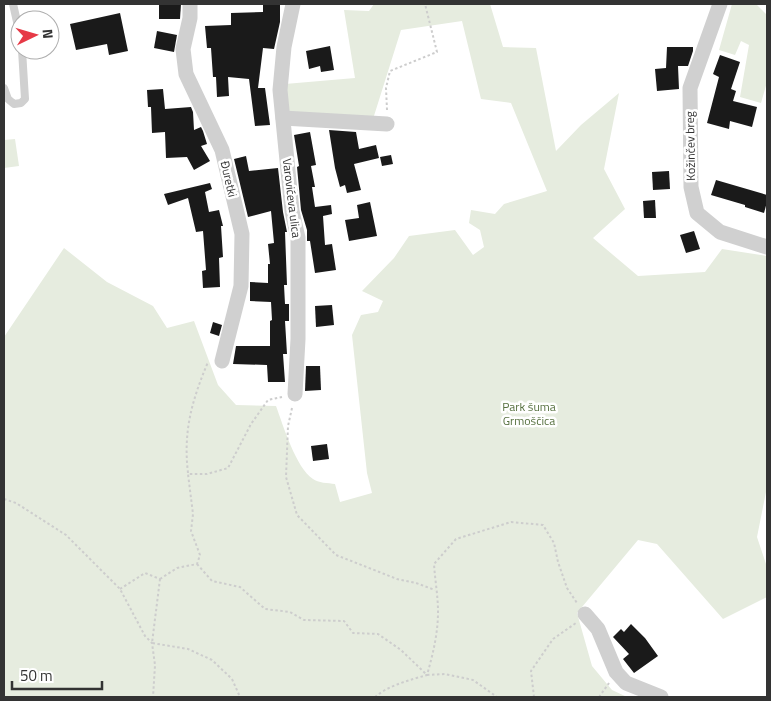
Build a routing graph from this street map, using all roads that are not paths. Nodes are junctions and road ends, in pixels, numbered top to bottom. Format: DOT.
graph roads {
  1 [pos="190,4"];
  2 [pos="293,4"];
  3 [pos="720,4"];
  4 [pos="23,60"];
  5 [pos="4,88"];
  6 [pos="283,118"];
  7 [pos="387,124"];
  8 [pos="767,247"];
  9 [pos="222,361"];
  10 [pos="295,394"];
  11 [pos="585,614"];
  12 [pos="661,697"];
  1 -- 9 [label="street, Đuretki"];
  2 -- 6 [label="street, Varovićeva ulica"];
  3 -- 8 [label="street, Kožinčev breg"];
  4 -- 5 [label="lane"];
  6 -- 7 [label="street"];
  6 -- 10 [label="street, Varovićeva ulica"];
  11 -- 12 [label="street"];
}
